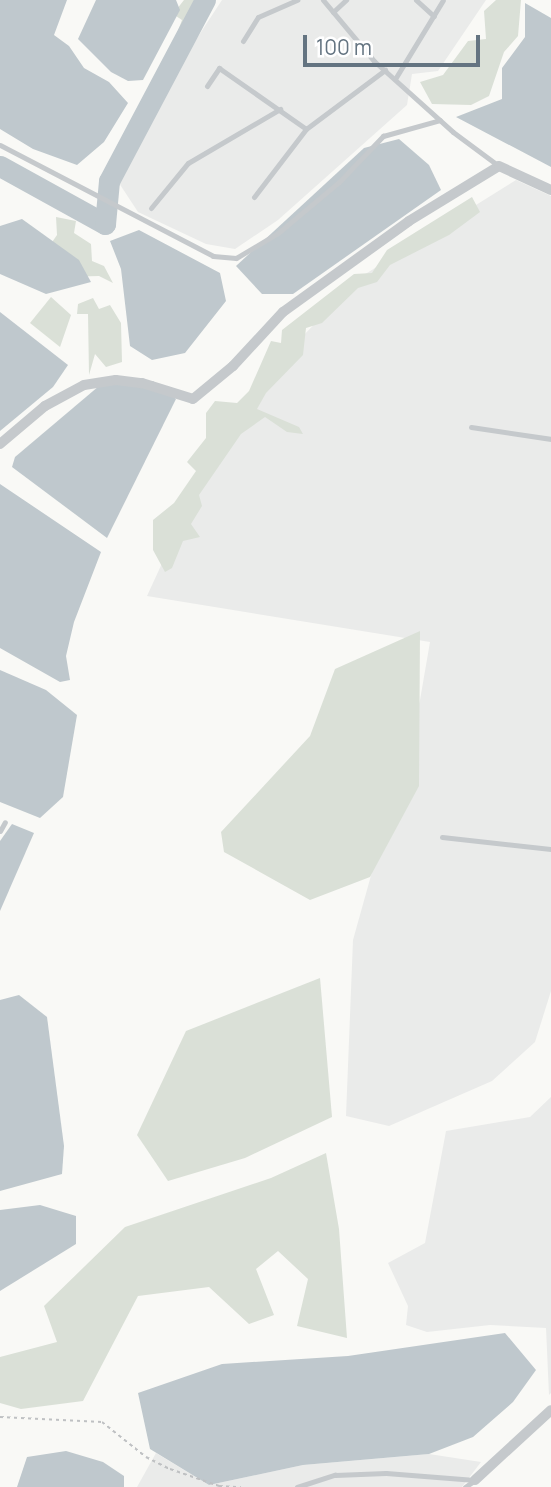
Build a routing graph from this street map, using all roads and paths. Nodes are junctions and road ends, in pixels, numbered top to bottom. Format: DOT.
graph roads {
  1 [pos="297,0"];
  2 [pos="323,0"];
  3 [pos="346,0"];
  4 [pos="416,0"];
  5 [pos="443,0"];
  6 [pos="333,12"];
  7 [pos="434,16"];
  8 [pos="243,41"];
  9 [pos="385,70"];
  10 [pos="395,79"];
  11 [pos="206,86"];
  12 [pos="280,109"];
  13 [pos="440,120"];
  14 [pos="306,129"];
  15 [pos="0,145"];
  16 [pos="499,166"];
  17 [pos="551,190"];
  18 [pos="254,197"];
  19 [pos="151,208"];
  20 [pos="471,427"];
  21 [pos="551,439"];
  22 [pos="0,444"];
  23 [pos="5,822"];
  24 [pos="0,831"];
  25 [pos="442,837"];
  26 [pos="551,849"];
  27 [pos="551,1410"];
  28 [pos="0,1417"];
  29 [pos="470,1484"];
  30 [pos="241,1487"];
  31 [pos="297,1487"];
  1 -- 8 [label="lane"];
  2 -- 6 [label="lane"];
  3 -- 6 [label="lane"];
  4 -- 7 [label="lane"];
  5 -- 7 [label="lane"];
  6 -- 9 [label="lane"];
  7 -- 10 [label="lane"];
  9 -- 10 [label="lane"];
  9 -- 14 [label="lane"];
  10 -- 13 [label="lane"];
  11 -- 12 [label="lane"];
  12 -- 14 [label="lane"];
  12 -- 19 [label="lane"];
  13 -- 15 [label="lane"];
  13 -- 16 [label="lane"];
  14 -- 18 [label="lane"];
  16 -- 17 [label="street"];
  16 -- 22 [label="street"];
  20 -- 21 [label="lane"];
  23 -- 24 [label="lane"];
  25 -- 26 [label="lane"];
  27 -- 29 [label="street"];
  28 -- 30 [label="path"];
  29 -- 31 [label="lane"];
}
